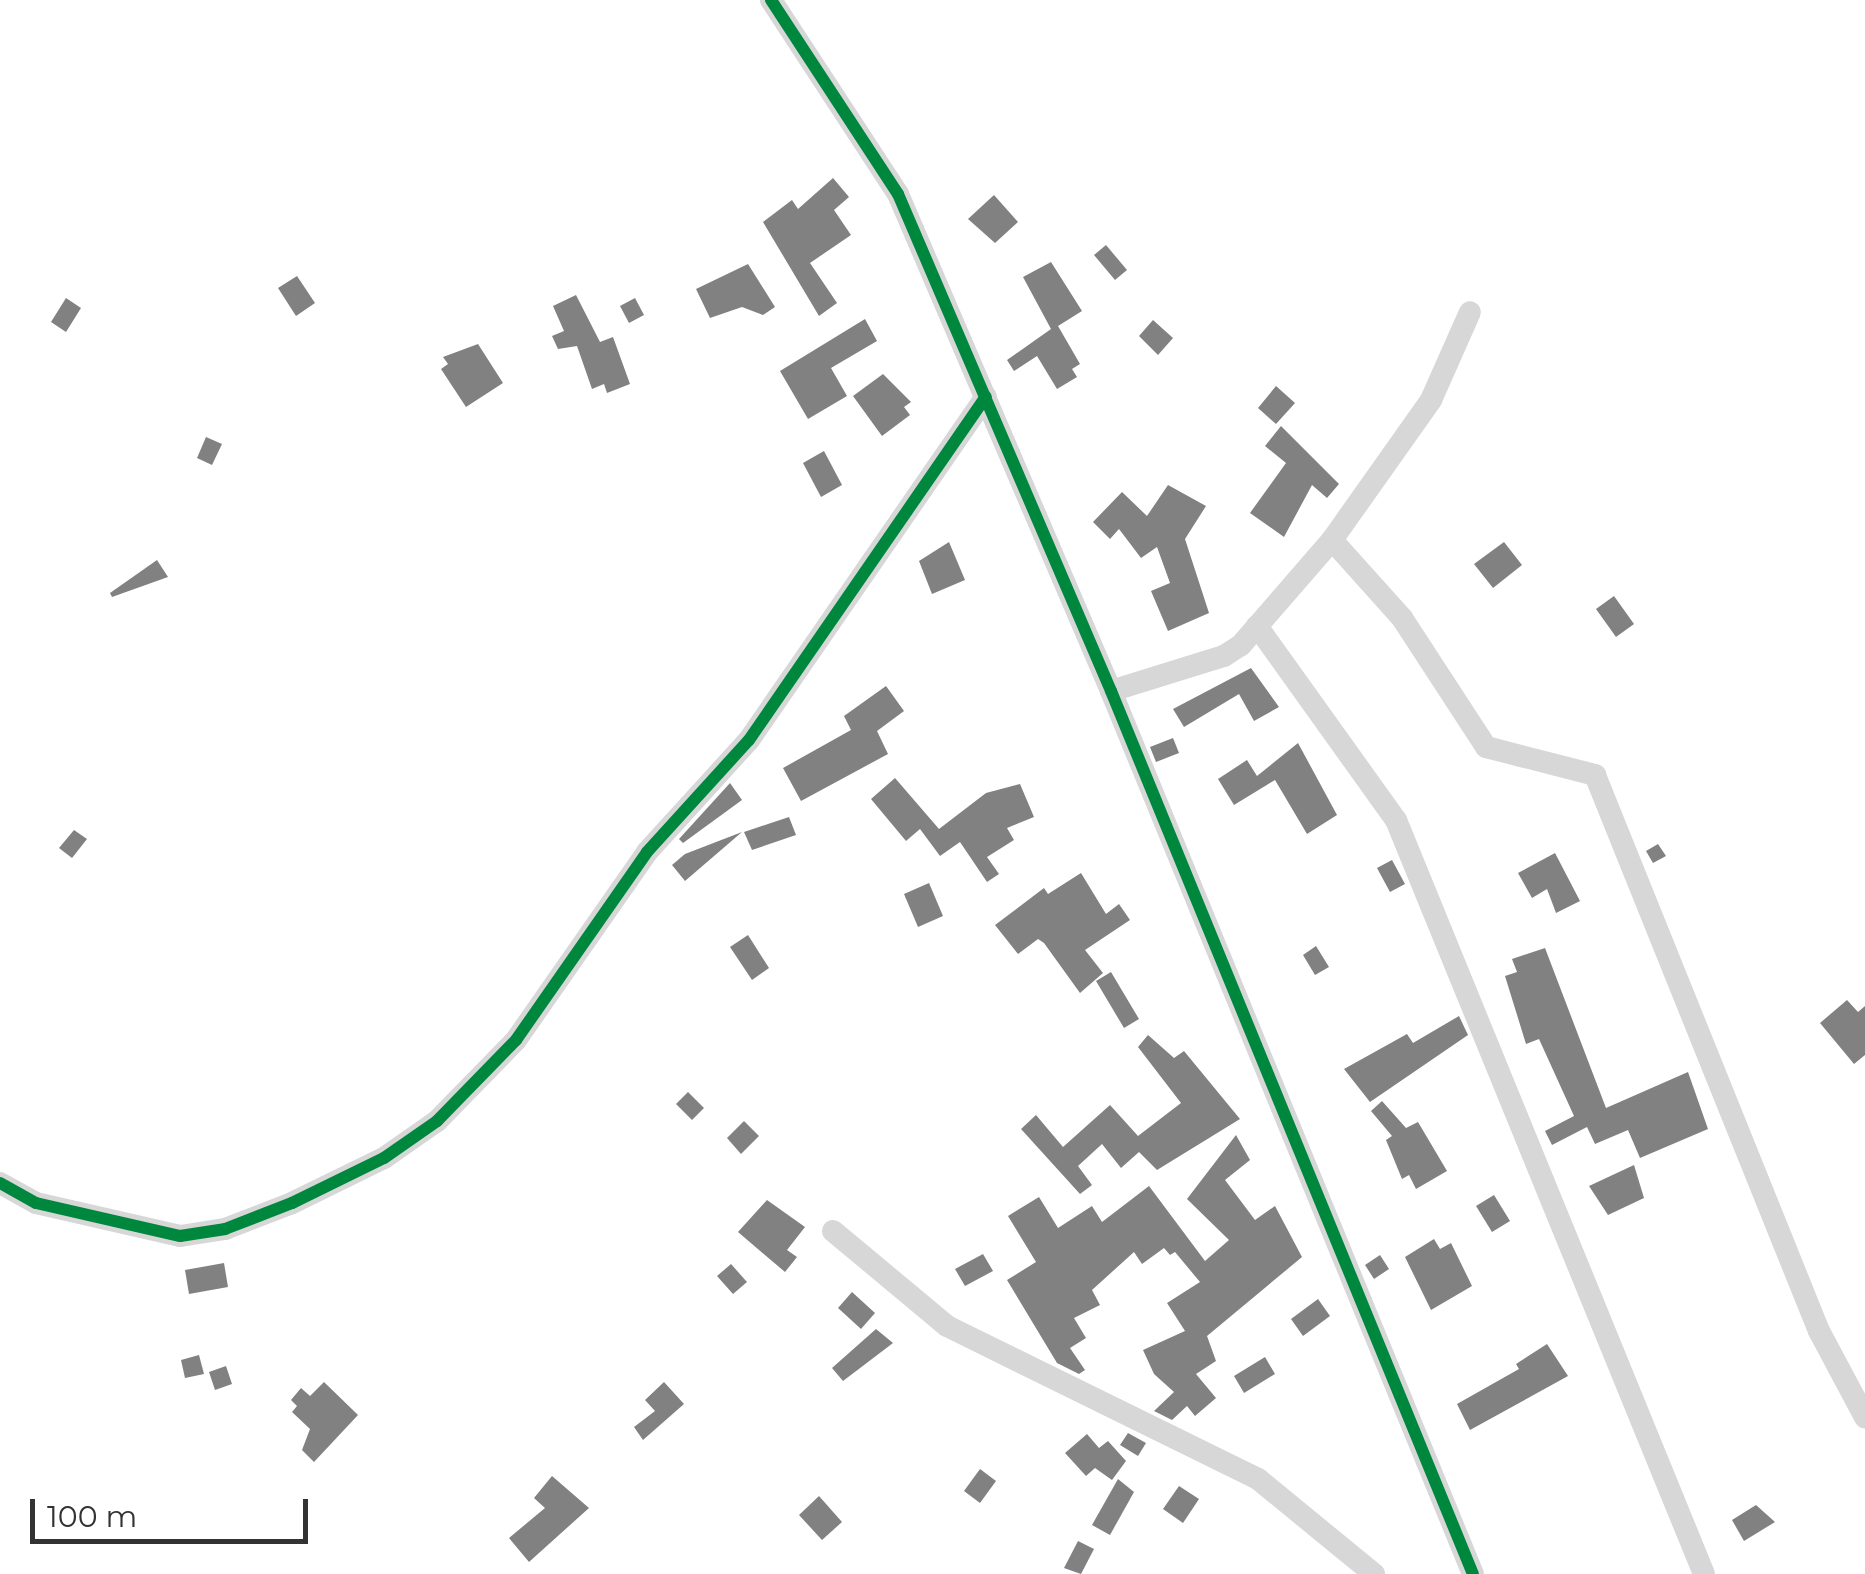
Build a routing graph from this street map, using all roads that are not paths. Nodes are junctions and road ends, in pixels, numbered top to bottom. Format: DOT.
graph roads {
  1 [pos="771,0"];
  2 [pos="1470,312"];
  3 [pos="986,397"];
  4 [pos="1332,540"];
  5 [pos="1257,626"];
  6 [pos="1111,691"];
  7 [pos="0,1183"];
  8 [pos="834,1231"];
  9 [pos="1865,1417"];
  10 [pos="1374,1574"];
  11 [pos="1473,1574"];
  12 [pos="1704,1574"];
  1 -- 3 [label="street"];
  2 -- 4 [label="street"];
  3 -- 6 [label="street"];
  3 -- 7 [label="street"];
  4 -- 5 [label="street"];
  4 -- 9 [label="street"];
  5 -- 6 [label="street"];
  5 -- 12 [label="street"];
  6 -- 11 [label="street"];
  8 -- 10 [label="street"];
}
